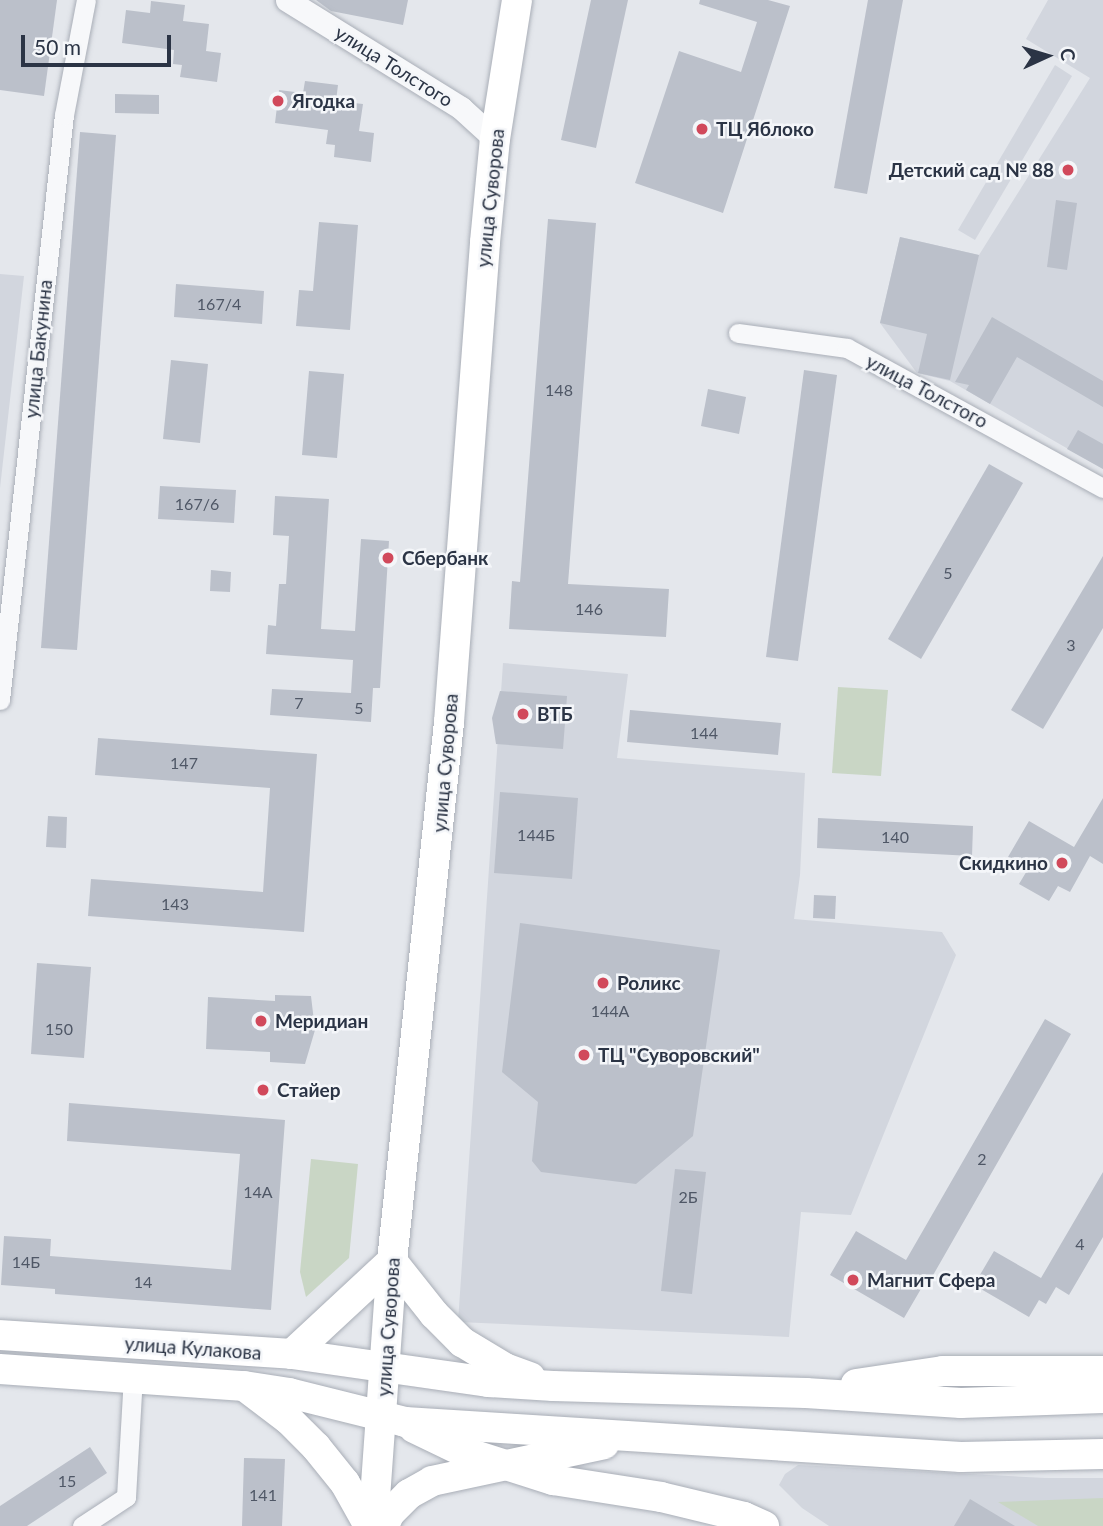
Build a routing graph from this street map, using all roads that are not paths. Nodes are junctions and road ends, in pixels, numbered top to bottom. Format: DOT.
graph roads {
  1 [pos="86,0"];
  2 [pos="287,0"];
  3 [pos="517,0"];
  4 [pos="495,139"];
  5 [pos="738,333"];
  6 [pos="1103,488"];
  7 [pos="0,700"];
  8 [pos="392,1261"];
  9 [pos="0,1335"];
  10 [pos="292,1354"];
  11 [pos="386,1368"];
  12 [pos="0,1369"];
  13 [pos="1103,1371"];
  14 [pos="133,1376"];
  15 [pos="244,1386"];
  16 [pos="553,1386"];
  17 [pos="806,1393"];
  18 [pos="1103,1398"];
  19 [pos="393,1419"];
  20 [pos="638,1436"];
  21 [pos="1103,1454"];
  22 [pos="510,1465"];
  23 [pos="82,1526"];
  24 [pos="371,1526"];
  25 [pos="384,1526"];
  26 [pos="764,1526"];
  1 -- 7 [label="street, улица Бакунина"];
  2 -- 4 [label="street, улица Толстого"];
  3 -- 4 [label="main road, улица Суворова"];
  4 -- 8 [label="main road, улица Суворова"];
  5 -- 6 [label="street, улица Толстого"];
  8 -- 10 [label="main road"];
  8 -- 11 [label="main road, улица Суворова"];
  8 -- 16 [label="main road"];
  9 -- 10 [label="main road, улица Кулакова"];
  10 -- 11 [label="main road, улица Кулакова"];
  11 -- 16 [label="main road, улица Кулакова"];
  11 -- 19 [label="main road, улица Суворова"];
  12 -- 14 [label="main road, улица Кулакова"];
  13 -- 17 [label="main road"];
  14 -- 15 [label="main road, улица Кулакова"];
  14 -- 23 [label="street"];
  15 -- 19 [label="main road, улица Кулакова"];
  15 -- 24 [label="main road"];
  16 -- 17 [label="main road, улица Кулакова"];
  17 -- 18 [label="main road"];
  19 -- 20 [label="main road"];
  19 -- 22 [label="main road"];
  19 -- 24 [label="main road, улица Суворова"];
  20 -- 21 [label="main road"];
  20 -- 22 [label="main road"];
  22 -- 25 [label="main road"];
  22 -- 26 [label="main road"];
}
